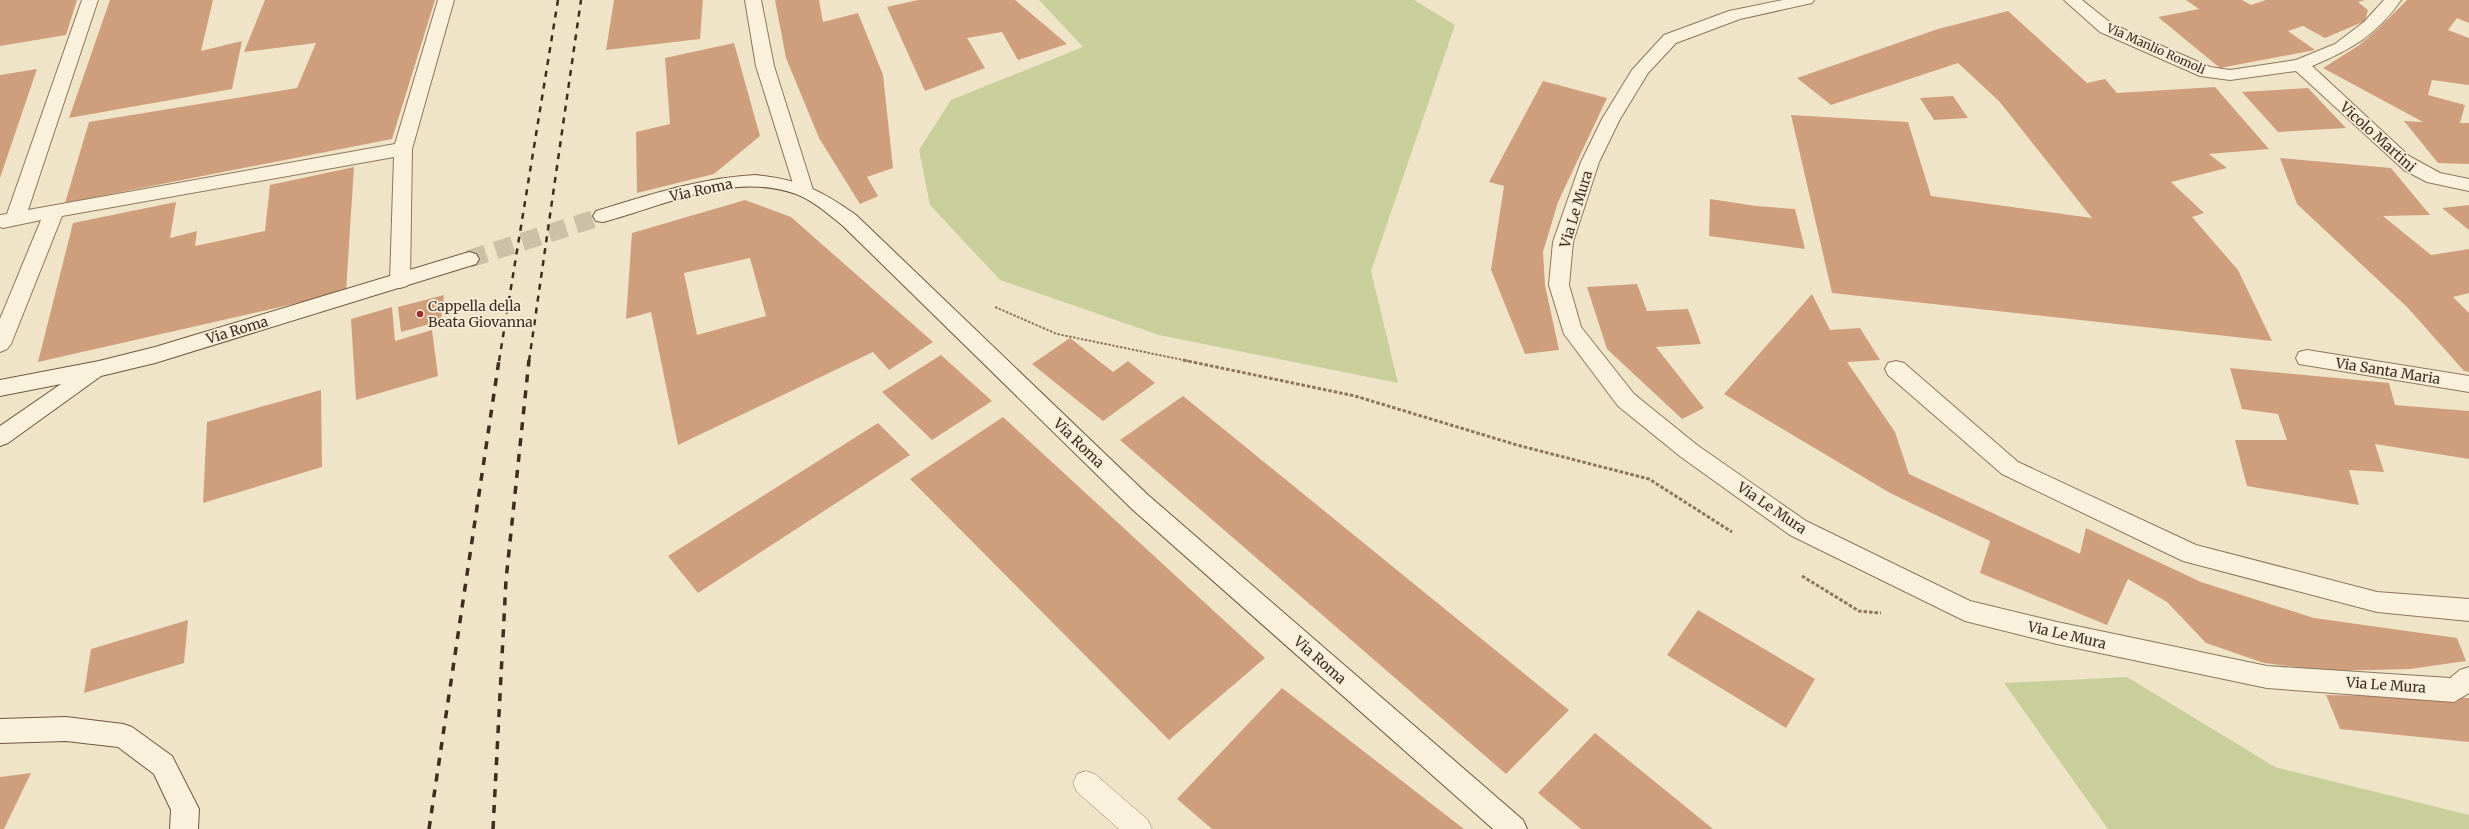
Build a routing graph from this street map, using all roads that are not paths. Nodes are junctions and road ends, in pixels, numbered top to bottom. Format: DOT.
graph roads {
  1 [pos="90,0"];
  2 [pos="446,0"];
  3 [pos="753,0"];
  4 [pos="1806,0"];
  5 [pos="2072,0"];
  6 [pos="2393,0"];
  7 [pos="2300,65"];
  8 [pos="403,149"];
  9 [pos="2469,185"];
  10 [pos="804,190"];
  11 [pos="54,211"];
  12 [pos="603,216"];
  13 [pos="7,220"];
  14 [pos="470,259"];
  15 [pos="400,281"];
  16 [pos="0,344"];
  17 [pos="2307,358"];
  18 [pos="99,369"];
  19 [pos="1896,370"];
  20 [pos="2469,384"];
  21 [pos="0,388"];
  22 [pos="0,437"];
  23 [pos="2469,610"];
  24 [pos="2469,678"];
  25 [pos="0,732"];
  26 [pos="1086,783"];
  27 [pos="184,829"];
  28 [pos="1139,829"];
  29 [pos="1514,829"];
  1 -- 13 [label="street"];
  2 -- 8 [label="street"];
  3 -- 10 [label="street"];
  4 -- 24 [label="street, Via Le Mura"];
  5 -- 7 [label="street, Via Manlio Romoli"];
  6 -- 7 [label="street, Via Manlio Romoli"];
  7 -- 9 [label="street, Vicolo Martini"];
  8 -- 11 [label="street"];
  8 -- 15 [label="street"];
  10 -- 12 [label="street, Via Roma"];
  10 -- 29 [label="street, Via Roma"];
  11 -- 13 [label="street"];
  11 -- 16 [label="street"];
  14 -- 15 [label="street, Via Roma"];
  15 -- 18 [label="street, Via Roma"];
  17 -- 20 [label="street, Via Santa Maria"];
  18 -- 21 [label="street, Via Roma"];
  18 -- 22 [label="street"];
  19 -- 23 [label="street"];
  25 -- 27 [label="street"];
  26 -- 28 [label="lane"];
}
